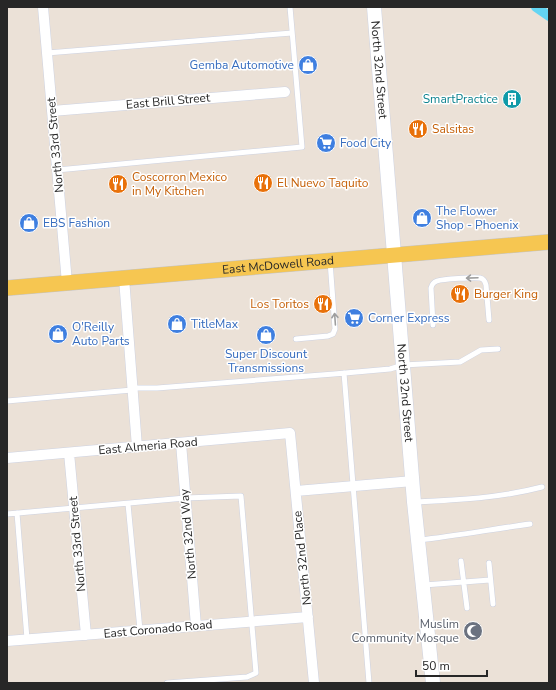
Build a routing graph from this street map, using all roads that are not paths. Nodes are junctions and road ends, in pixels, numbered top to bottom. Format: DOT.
graph roads {
  1 [pos="43,7"];
  2 [pos="290,7"];
  3 [pos="374,7"];
  4 [pos="292,33"];
  5 [pos="47,53"];
  6 [pos="285,92"];
  7 [pos="52,111"];
  8 [pos="57,170"];
  9 [pos="549,242"];
  10 [pos="394,255"];
  11 [pos="330,260"];
  12 [pos="124,278"];
  13 [pos="67,283"];
  14 [pos="7,288"];
  15 [pos="489,320"];
  16 [pos="433,325"];
  17 [pos="296,339"];
  18 [pos="498,349"];
  19 [pos="403,365"];
  20 [pos="344,373"];
  21 [pos="132,389"];
  22 [pos="7,401"];
  23 [pos="290,433"];
  24 [pos="180,443"];
  25 [pos="137,447"];
  26 [pos="69,453"];
  27 [pos="7,458"];
  28 [pos="413,481"];
  29 [pos="354,486"];
  30 [pos="542,487"];
  31 [pos="296,490"];
  32 [pos="185,498"];
  33 [pos="414,502"];
  34 [pos="128,504"];
  35 [pos="74,508"];
  36 [pos="17,513"];
  37 [pos="7,514"];
  38 [pos="530,524"];
  39 [pos="418,540"];
  40 [pos="461,561"];
  41 [pos="489,563"];
  42 [pos="490,580"];
  43 [pos="464,582"];
  44 [pos="424,585"];
  45 [pos="493,604"];
  46 [pos="467,608"];
  47 [pos="308,616"];
  48 [pos="251,621"];
  49 [pos="196,626"];
  50 [pos="140,630"];
  51 [pos="86,635"];
  52 [pos="27,639"];
  53 [pos="7,641"];
  54 [pos="167,683"];
  55 [pos="314,683"];
  56 [pos="369,683"];
  57 [pos="433,683"];
  1 -- 5 [label="street, North 33rd Street"];
  2 -- 4 [label="lane"];
  3 -- 10 [label="main road, North 32nd Street"];
  4 -- 5 [label="lane"];
  4 -- 8 [label="lane"];
  5 -- 7 [label="street, North 33rd Street"];
  6 -- 7 [label="street, East Brill Street"];
  7 -- 8 [label="street, North 33rd Street"];
  8 -- 13 [label="street, North 33rd Street"];
  9 -- 10 [label="main road, East McDowell Road"];
  10 -- 11 [label="main road, East McDowell Road"];
  10 -- 19 [label="main road, North 32nd Street"];
  11 -- 12 [label="main road, East McDowell Road"];
  17 -- 11 [label="lane, one-way"];
  12 -- 13 [label="main road, East McDowell Road"];
  12 -- 21 [label="street"];
  13 -- 14 [label="main road, East McDowell Road"];
  15 -- 16 [label="lane, one-way"];
  18 -- 19 [label="lane"];
  19 -- 20 [label="lane"];
  19 -- 28 [label="main road, North 32nd Street"];
  20 -- 21 [label="lane"];
  20 -- 29 [label="lane"];
  21 -- 22 [label="lane"];
  21 -- 25 [label="street"];
  23 -- 24 [label="street, East Almeria Road"];
  23 -- 31 [label="street, North 32nd Place"];
  24 -- 25 [label="street, East Almeria Road"];
  24 -- 32 [label="street, North 32nd Way"];
  25 -- 26 [label="street, East Almeria Road"];
  26 -- 27 [label="street, East Almeria Road"];
  26 -- 35 [label="street, North 33rd Street"];
  28 -- 29 [label="street"];
  28 -- 33 [label="main road, North 32nd Street"];
  29 -- 31 [label="street"];
  29 -- 56 [label="lane"];
  30 -- 33 [label="lane"];
  31 -- 47 [label="street, North 32nd Place"];
  32 -- 34 [label="lane"];
  32 -- 48 [label="lane"];
  32 -- 49 [label="street, North 32nd Way"];
  33 -- 39 [label="main road, North 32nd Street"];
  34 -- 35 [label="lane"];
  34 -- 50 [label="lane"];
  35 -- 36 [label="lane"];
  35 -- 51 [label="street, North 33rd Street"];
  36 -- 37 [label="lane"];
  36 -- 52 [label="lane"];
  38 -- 39 [label="lane"];
  39 -- 44 [label="main road, North 32nd Street"];
  40 -- 43 [label="lane"];
  41 -- 42 [label="lane"];
  42 -- 43 [label="lane"];
  42 -- 45 [label="lane"];
  43 -- 44 [label="lane"];
  43 -- 46 [label="lane"];
  44 -- 57 [label="main road, North 32nd Street"];
  47 -- 48 [label="street, East Coronado Road"];
  47 -- 55 [label="street, North 32nd Place"];
  48 -- 49 [label="street, East Coronado Road"];
  48 -- 54 [label="lane"];
  49 -- 50 [label="street, East Coronado Road"];
  50 -- 51 [label="street, East Coronado Road"];
  51 -- 52 [label="street, East Coronado Road"];
  52 -- 53 [label="street, East Coronado Road"];
}
